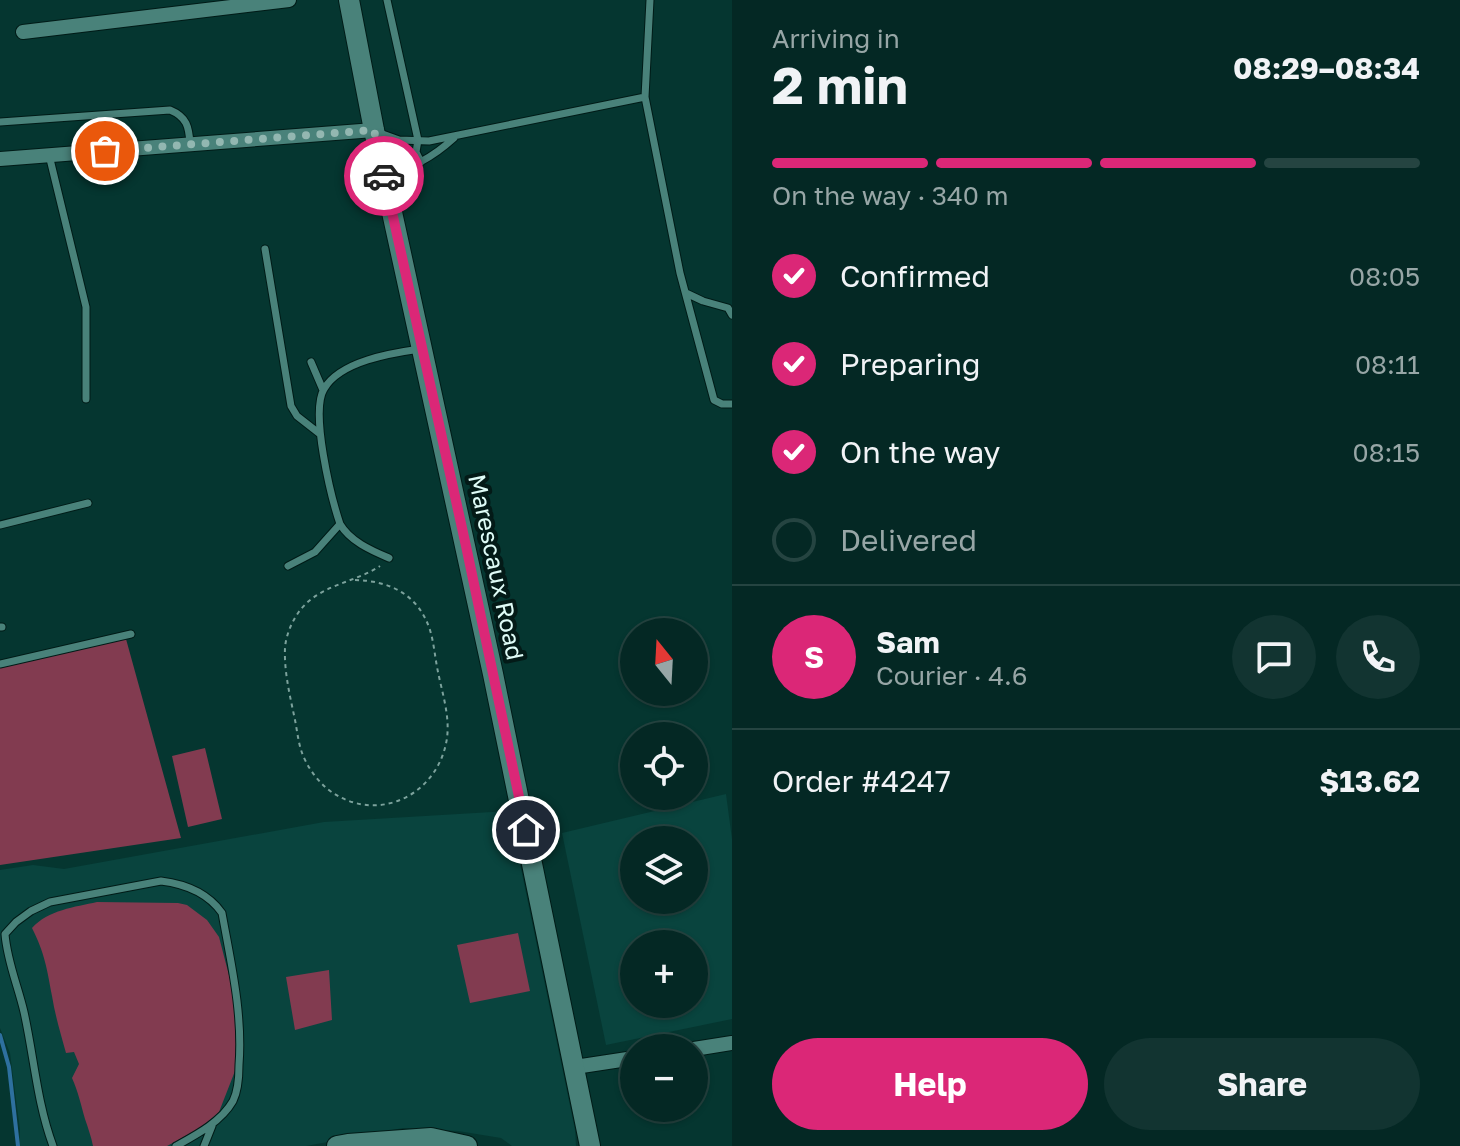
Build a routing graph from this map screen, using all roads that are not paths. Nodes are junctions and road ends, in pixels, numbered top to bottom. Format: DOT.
graph roads {
  1 [pos="289,0"];
  2 [pos="349,0"];
  3 [pos="387,0"];
  4 [pos="650,0"];
  5 [pos="23,32"];
  6 [pos="645,97"];
  7 [pos="0,122"];
  8 [pos="374,130"];
  9 [pos="455,136"];
  10 [pos="418,140"];
  11 [pos="191,145"];
  12 [pos="49,155"];
  13 [pos="0,159"];
  14 [pos="421,162"];
  15 [pos="384,174"];
  16 [pos="265,249"];
  17 [pos="686,293"];
  18 [pos="732,315"];
  19 [pos="422,348"];
  20 [pos="311,362"];
  21 [pos="323,390"];
  22 [pos="86,399"];
  23 [pos="732,404"];
  24 [pos="320,434"];
  25 [pos="88,503"];
  26 [pos="340,524"];
  27 [pos="0,525"];
  28 [pos="389,558"];
  29 [pos="288,566"];
  30 [pos="131,634"];
  31 [pos="0,664"];
  32 [pos="732,1043"];
  33 [pos="708,1047"];
  34 [pos="620,1060"];
  35 [pos="575,1067"];
  36 [pos="213,1124"];
  37 [pos="53,1146"];
  38 [pos="176,1146"];
  39 [pos="204,1146"];
  40 [pos="337,1146"];
  41 [pos="467,1146"];
  42 [pos="590,1146"];
  1 -- 5 [label="street"];
  2 -- 8 [label="main road, Marescaux Road"];
  3 -- 10 [label="lane"];
  4 -- 6 [label="lane"];
  6 -- 9 [label="lane"];
  6 -- 17 [label="lane"];
  7 -- 11 [label="lane"];
  8 -- 10 [label="lane"];
  8 -- 11 [label="street"];
  8 -- 15 [label="main road, Marescaux Road"];
  9 -- 10 [label="lane"];
  9 -- 14 [label="lane"];
  10 -- 14 [label="lane"];
  11 -- 12 [label="street"];
  12 -- 13 [label="street"];
  12 -- 22 [label="lane"];
  14 -- 15 [label="lane"];
  15 -- 19 [label="main road, Marescaux Road"];
  16 -- 24 [label="lane"];
  17 -- 18 [label="lane"];
  17 -- 23 [label="lane"];
  19 -- 21 [label="lane"];
  19 -- 35 [label="main road, Marescaux Road"];
  20 -- 21 [label="lane"];
  21 -- 24 [label="lane"];
  24 -- 26 [label="lane"];
  25 -- 27 [label="lane"];
  26 -- 28 [label="lane"];
  26 -- 29 [label="lane"];
  30 -- 31 [label="lane"];
  32 -- 33 [label="street"];
  34 -- 35 [label="street"];
  35 -- 42 [label="main road, Marescaux Road"];
  36 -- 37 [label="lane"];
  36 -- 38 [label="lane"];
  36 -- 39 [label="lane"];
  40 -- 41 [label="main road"];
}
